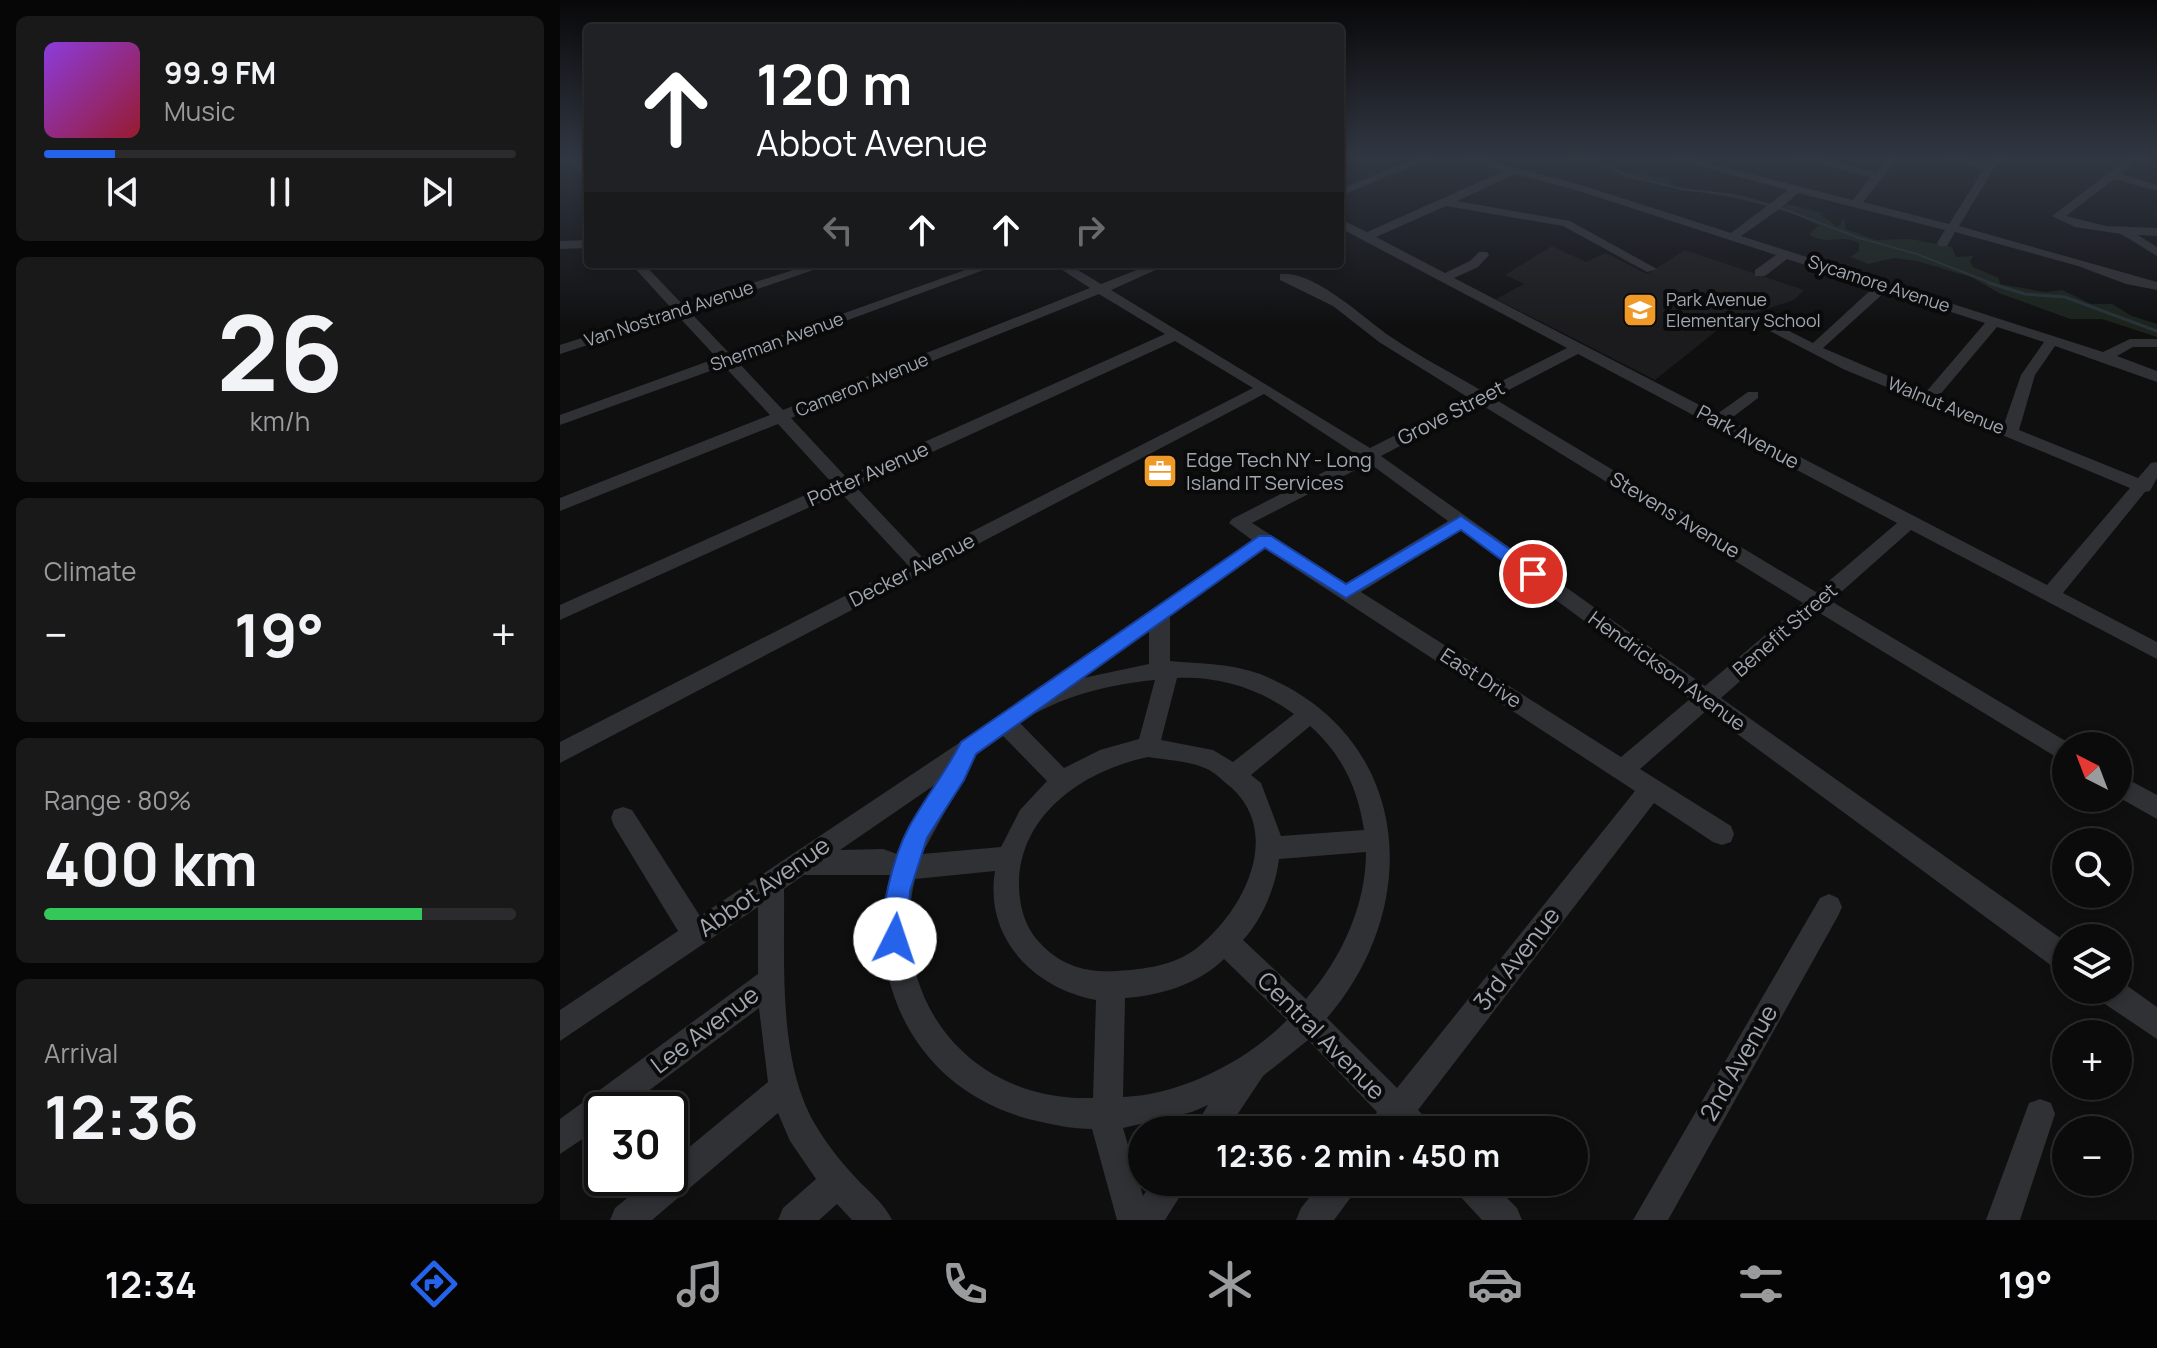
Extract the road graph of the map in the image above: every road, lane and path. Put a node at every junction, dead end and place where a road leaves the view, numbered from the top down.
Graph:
1 (1418, 214) edge
2 (1514, 214) edge
3 (1660, 214) edge
4 (1765, 214) edge
5 (1895, 214) edge
6 (1961, 214) edge
7 (2060, 214) edge
8 (1344, 225) edge
9 (1952, 228) junction
10 (2125, 232) junction
11 (2157, 232) edge
12 (1366, 237) junction
13 (1732, 237) junction
14 (1943, 243) dead end
15 (584, 244) edge
16 (560, 245) edge
17 (2157, 252) edge
18 (1785, 254) junction
19 (1483, 255) dead end
20 (641, 268) edge
21 (807, 268) edge
22 (983, 268) edge
23 (1066, 268) edge
24 (1153, 268) edge
25 (1651, 269) dead end
26 (1760, 273) dead end
27 (1285, 277) dead end
28 (1443, 278) junction
29 (1883, 286) junction
30 (2157, 286) edge
31 (1101, 289) junction
32 (680, 311) junction
33 (1752, 318) dead end
34 (1994, 321) junction
35 (1176, 335) junction
36 (2052, 340) junction
37 (2157, 343) edge
38 (1578, 348) junction
39 (1814, 349) junction
40 (560, 350) edge
41 (2104, 357) junction
42 (726, 360) junction
43 (2157, 377) edge
44 (1264, 388) junction
45 (1753, 395) dead end
46 (1481, 398) junction
47 (1928, 399) junction
48 (780, 417) junction
49 (560, 420) edge
50 (1717, 421) junction
51 (2010, 432) junction
52 (1369, 455) junction
53 (2157, 467) edge
54 (844, 485) junction
55 (2144, 487) junction
56 (560, 505) edge
57 (1461, 522) junction
58 (1909, 522) junction
59 (1238, 523) joint
60 (1265, 540) junction
61 (920, 566) junction
62 (1346, 592) junction
63 (2050, 595) junction
64 (1818, 602) junction
65 (560, 613) edge
66 (1160, 613) junction
67 (2157, 651) edge
68 (1164, 669) junction
69 (1706, 699) junction
70 (1034, 702) junction
71 (1311, 713) junction
72 (1004, 722) junction
73 (2052, 744) edge
74 (1148, 747) junction
75 (968, 748) junction
76 (560, 753) edge
77 (1624, 769) junction
78 (1236, 773) junction
79 (1062, 781) junction
80 (1651, 789) junction
81 (2132, 793) edge
82 (2157, 808) edge
83 (623, 818) dead end
84 (1722, 834) dead end
85 (1378, 840) junction
86 (1270, 848) junction
87 (1010, 858) junction
88 (799, 863) junction
89 (904, 868) junction
90 (771, 882) junction
91 (1829, 907) dead end
92 (696, 935) junction
93 (1225, 942) junction
94 (2052, 949) edge
95 (773, 980) junction
96 (1111, 987) junction
97 (2128, 1004) edge
98 (1308, 1020) junction
99 (2157, 1025) edge
100 (560, 1027) edge
101 (1253, 1066) junction
102 (786, 1087) junction
103 (2040, 1114) dead end
104 (1107, 1115) junction
105 (1219, 1116) edge
106 (1392, 1116) edge
107 (1405, 1116) edge
108 (560, 1138) edge
109 (836, 1183) junction
110 (1163, 1196) edge
111 (1332, 1196) edge
112 (1482, 1196) edge
113 (627, 1220) edge
114 (795, 1220) edge
115 (875, 1220) edge
116 (1134, 1220) edge
117 (1145, 1220) edge
118 (1313, 1220) edge
119 (1505, 1220) edge
120 (1650, 1220) edge
121 (2003, 1220) edge

1 - 12 street
2 - 25 street
3 - 13 street, Sycamore Avenue
4 - 13 street
5 - 9 street
6 - 9 street
7 - 10 street
8 - 12 street, Park Avenue
9 - 14 street
9 - 30 street
10 - 11 street
10 - 17 street
12 - 28 street, Park Avenue
13 - 18 street, Sycamore Avenue
15 - 16 street
18 - 26 street
18 - 29 street, Sycamore Avenue
19 - 28 street
20 - 32 street
21 - 32 street, Van Nostrand Avenue
22 - 42 street, Sherman Avenue
23 - 31 street, Hendrickson Avenue
24 - 31 street, Cameron Avenue
27 - 46 street, Stevens Avenue
28 - 38 street, Park Avenue
29 - 34 street, Sycamore Avenue
29 - 39 street
31 - 35 street, Hendrickson Avenue
31 - 48 street, Cameron Avenue
32 - 40 street, Van Nostrand Avenue
32 - 42 street
33 - 39 street, Walnut Avenue
34 - 36 street, Sycamore Avenue
34 - 47 street
35 - 44 street, Hendrickson Avenue
35 - 54 street, Potter Avenue
36 - 41 street, Sycamore Avenue
36 - 51 street
37 - 41 street
38 - 46 street, Grove Street
38 - 50 street, Park Avenue
39 - 47 street, Walnut Avenue
41 - 43 street, Sycamore Avenue
42 - 48 street
42 - 49 street, Sherman Avenue
44 - 52 street, Hendrickson Avenue
44 - 61 street, Decker Avenue
45 - 50 street
46 - 52 street, Grove Street
46 - 64 street, Stevens Avenue
47 - 51 street, Walnut Avenue
48 - 54 street
48 - 56 street, Cameron Avenue
50 - 58 street, Park Avenue
51 - 55 street, Walnut Avenue
52 - 57 street, Hendrickson Avenue
52 - 59 street, Grove Street
53 - 55 street
54 - 61 street
54 - 65 street, Potter Avenue
55 - 63 street
57 - 62 street
57 - 69 street, Hendrickson Avenue
58 - 63 street, Park Avenue
58 - 64 street, Benefit Street
59 - 60 street, East Drive
60 - 62 street, East Drive
60 - 66 street
61 - 76 street, Decker Avenue
62 - 77 street, East Drive
63 - 67 street, Park Avenue
64 - 69 street, Benefit Street
64 - 73 street, Stevens Avenue
66 - 68 street
66 - 70 street
68 - 70 street
68 - 71 street
68 - 74 street
69 - 77 street, Benefit Street
69 - 94 street, Hendrickson Avenue
70 - 72 street, Abbot Avenue
71 - 78 street
71 - 85 street
72 - 75 street, Abbot Avenue
72 - 79 street
74 - 78 street
74 - 79 street
75 - 88 street, Abbot Avenue
75 - 89 street
77 - 80 street, East Drive
78 - 86 street
79 - 87 street
80 - 84 street, East Drive
80 - 107 street, 3rd Avenue
81 - 82 street
83 - 92 street
85 - 86 street
85 - 98 street
86 - 93 street
87 - 89 street
87 - 96 street
88 - 89 street
88 - 90 street, Abbot Avenue
89 - 104 street
90 - 92 street, Abbot Avenue
90 - 95 street
91 - 120 street, 2nd Avenue
92 - 100 street, Abbot Avenue
93 - 96 street
93 - 98 street, Central Avenue
95 - 102 street
95 - 108 street, Lee Avenue
96 - 104 street
97 - 99 street
98 - 101 street
98 - 106 street, Central Avenue
101 - 104 street
101 - 105 street
102 - 109 street
102 - 113 street
103 - 121 street
104 - 116 street
109 - 114 street
109 - 115 street
110 - 117 street
111 - 118 street
112 - 119 street

